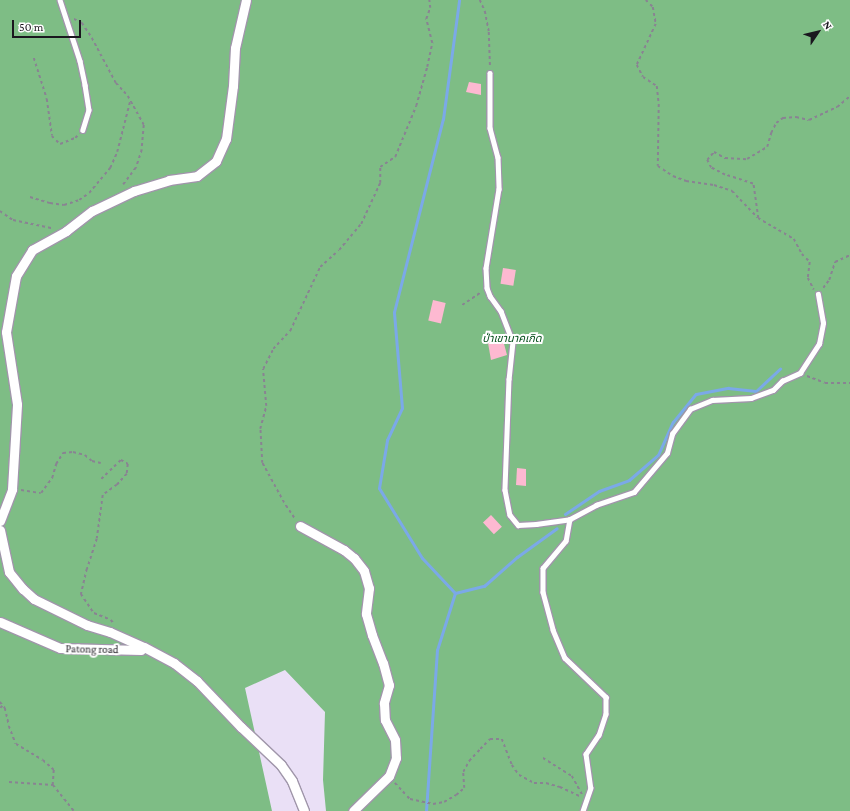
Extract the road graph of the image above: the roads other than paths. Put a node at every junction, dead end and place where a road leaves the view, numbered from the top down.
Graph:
1 (60, 0) edge
2 (246, 0) edge
3 (490, 73) road end
4 (83, 130) road end
5 (818, 294) road end
6 (570, 519) junction
7 (0, 521) edge
8 (300, 526) road end
9 (0, 530) edge
10 (0, 622) edge
11 (140, 650) dead end
12 (304, 811) edge
13 (353, 811) edge
14 (583, 811) edge

1 - 4 lane
2 - 7 street
3 - 6 lane
5 - 6 lane
6 - 14 lane
8 - 13 street
9 - 12 street
10 - 11 street, Patong road

